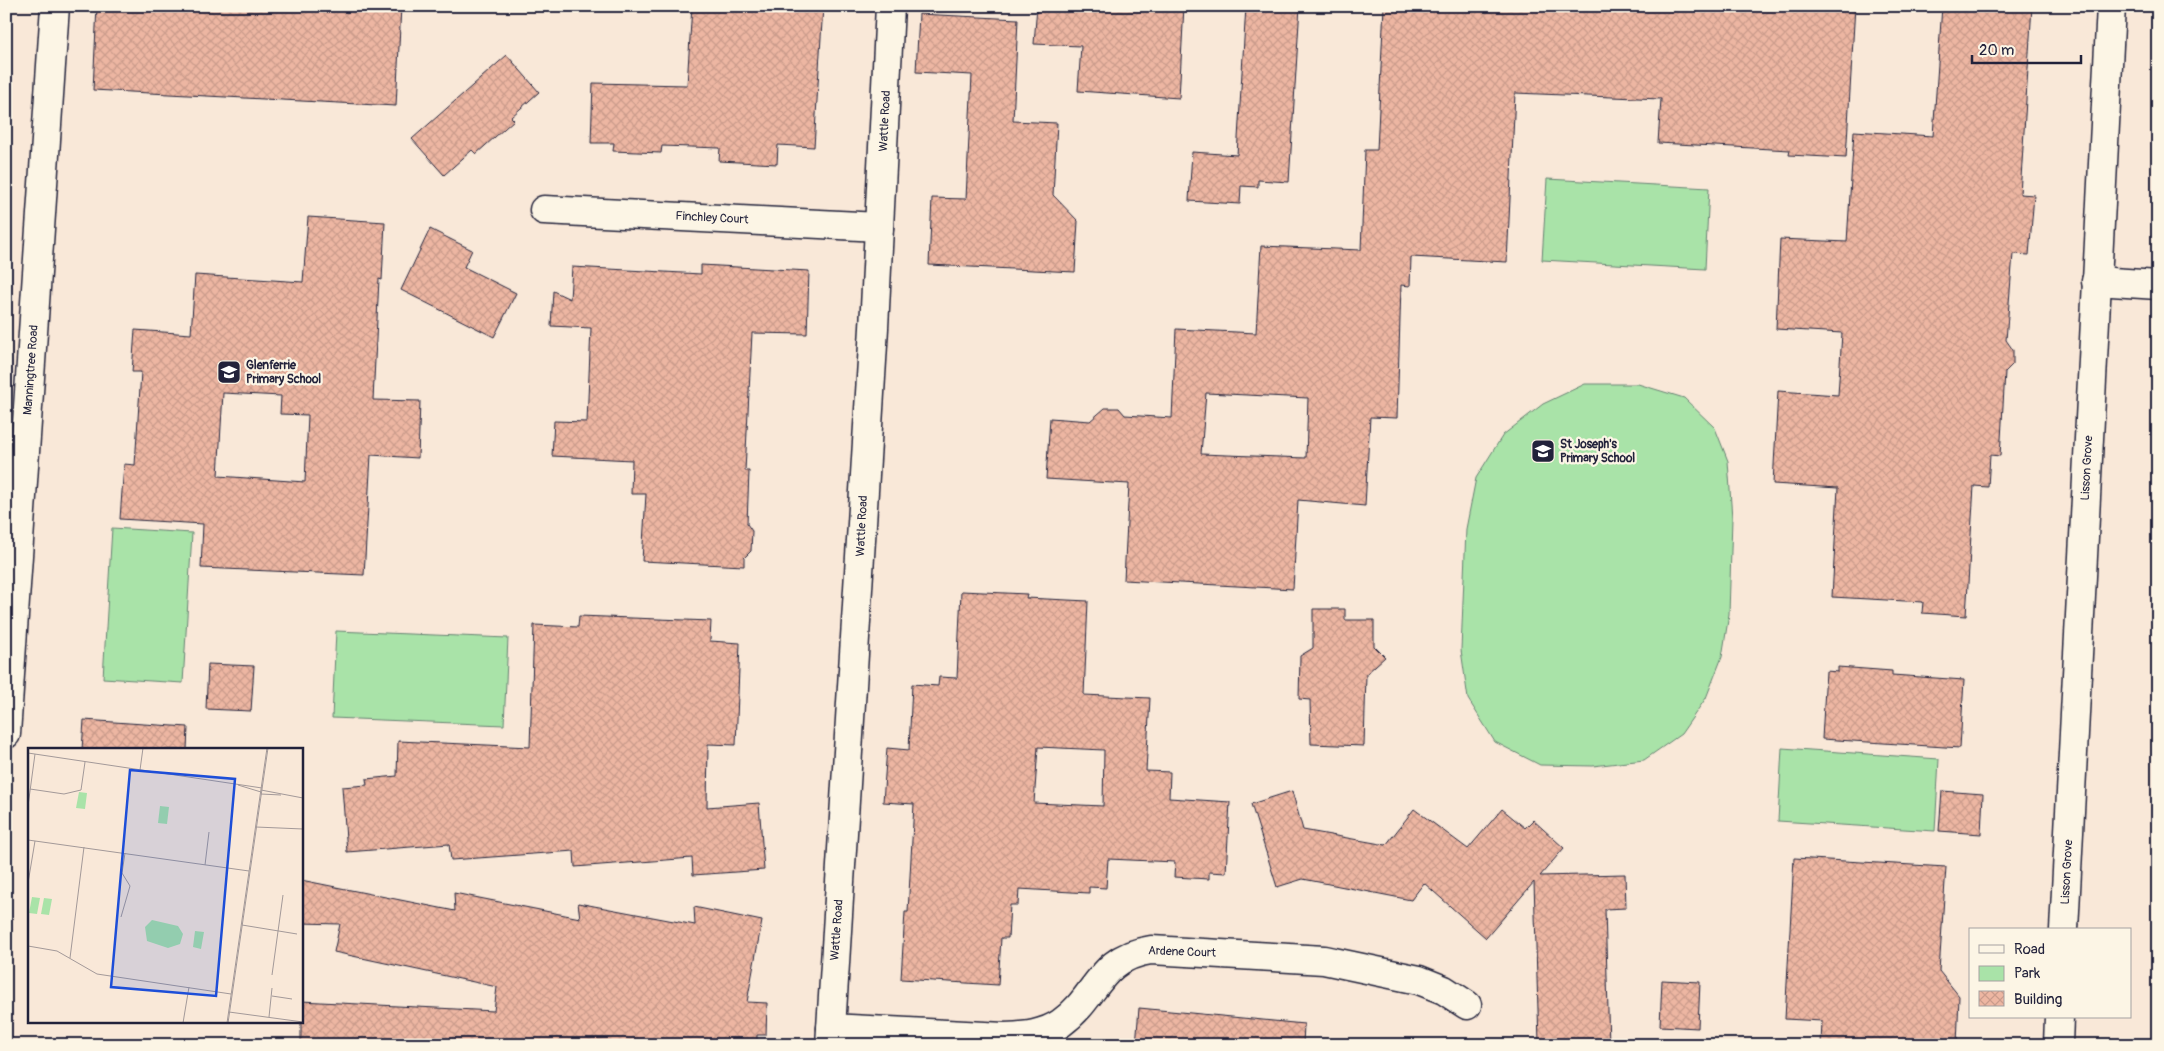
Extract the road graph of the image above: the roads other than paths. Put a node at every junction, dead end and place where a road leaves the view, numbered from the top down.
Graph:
1 (55, 6) edge
2 (890, 6) edge
3 (2111, 6) edge
4 (544, 210) dead end
5 (879, 227) junction
6 (2096, 280) junction
7 (2158, 285) edge
8 (6, 734) edge
9 (2064, 928) edge
10 (1467, 1005) dead end
11 (2059, 1018) edge
12 (830, 1036) edge
13 (2058, 1045) edge

1 - 8 street, Manningtree Road
2 - 5 street, Wattle Road
3 - 6 street, Lisson Grove
4 - 5 street, Finchley Court
5 - 12 street, Wattle Road
6 - 7 street
6 - 9 street, Lisson Grove
10 - 12 street, Ardene Court
11 - 13 street

